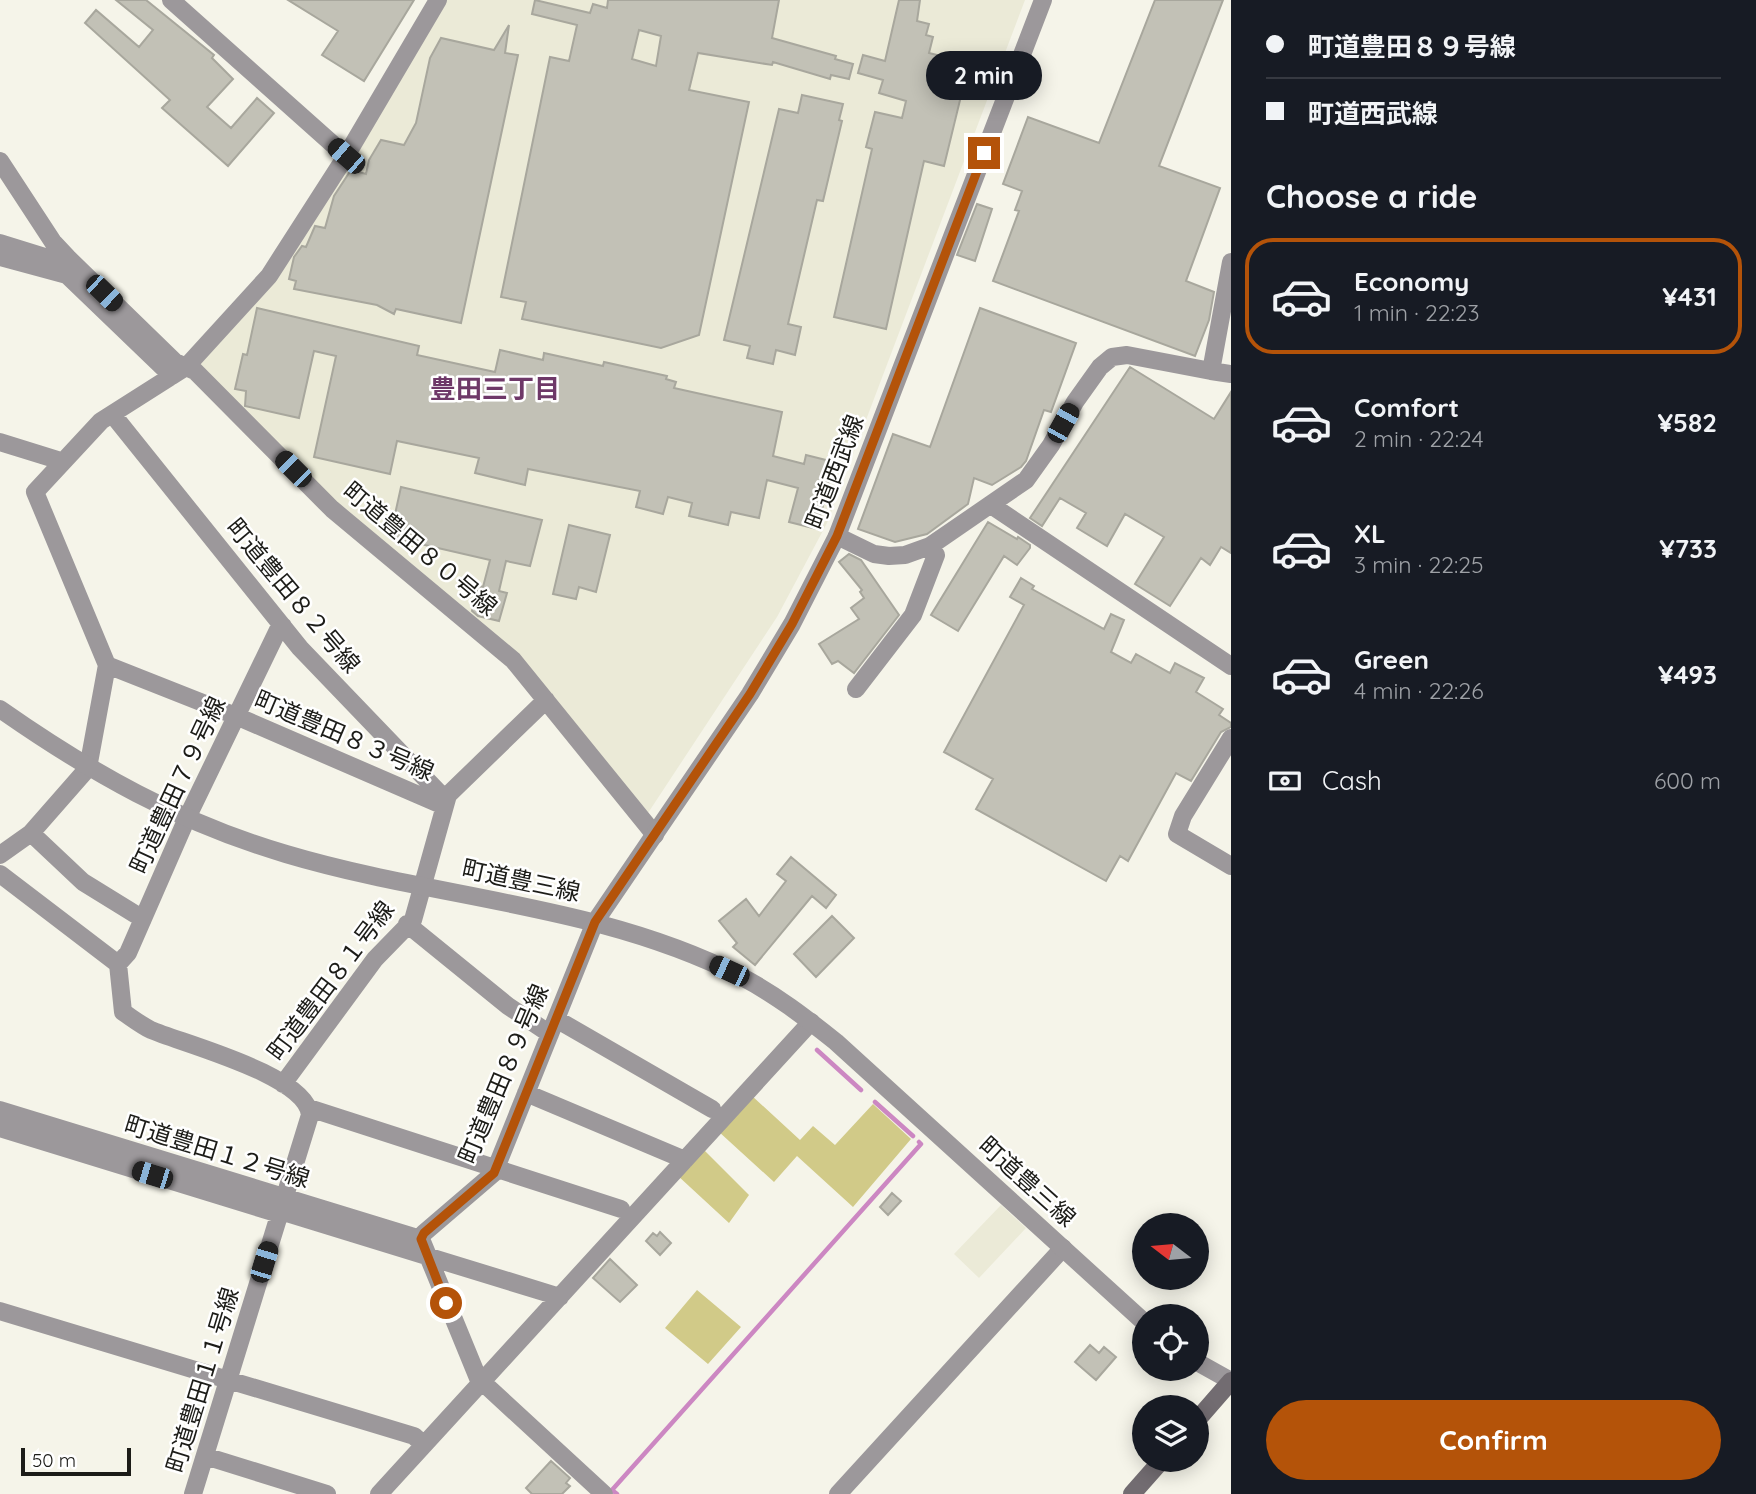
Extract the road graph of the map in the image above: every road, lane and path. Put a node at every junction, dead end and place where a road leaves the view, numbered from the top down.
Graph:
1 (171, 0) edge
2 (438, 0) edge
3 (1043, 0) edge
4 (346, 156) junction
5 (0, 161) edge
6 (0, 243) edge
7 (0, 257) edge
8 (68, 258) junction
9 (1231, 262) edge
10 (179, 371) junction
11 (1211, 371) junction
12 (1231, 374) edge
13 (113, 415) junction
14 (0, 442) edge
15 (61, 461) junction
16 (991, 505) junction
17 (837, 536) junction
18 (930, 546) junction
19 (283, 626) junction
20 (107, 665) junction
21 (1231, 666) edge
22 (856, 689) dead end
23 (546, 700) junction
24 (0, 709) edge
25 (236, 716) junction
26 (1231, 738) edge
27 (88, 768) junction
28 (445, 803) junction
29 (187, 818) junction
30 (31, 833) junction
31 (655, 835) junction
32 (0, 855) edge
33 (1231, 866) edge
34 (0, 874) edge
35 (425, 885) junction
36 (143, 919) junction
37 (595, 922) junction
38 (407, 924) junction
39 (118, 964) junction
40 (811, 1022) junction
41 (553, 1026) junction
42 (283, 1084) junction
43 (526, 1093) junction
44 (309, 1108) junction
45 (712, 1109) dead end
46 (0, 1110) edge
47 (0, 1128) edge
48 (683, 1159) junction
49 (497, 1167) junction
50 (281, 1208) junction
51 (621, 1209) dead end
52 (424, 1247) junction
53 (1063, 1248) junction
54 (560, 1293) junction
55 (0, 1311) edge
56 (1132, 1311) edge
57 (1209, 1369) edge
58 (228, 1381) junction
59 (480, 1381) junction
60 (1231, 1381) edge
61 (1209, 1406) edge
62 (422, 1443) junction
63 (205, 1456) junction
64 (1151, 1472) edge
65 (193, 1494) edge
66 (327, 1494) edge
67 (379, 1494) edge
68 (604, 1494) edge
69 (838, 1494) edge
70 (1132, 1494) edge

1 - 4 street
2 - 4 street
3 - 17 street, 町道西武線
4 - 10 street
5 - 8 street, 町道豊田８０号線
6 - 8 street
7 - 10 street
8 - 10 street, 町道豊田８０号線
9 - 11 street
10 - 13 street
10 - 23 street, 町道豊田８０号線
11 - 12 street
11 - 16 street
13 - 15 street
13 - 19 street, 町道豊田８２号線
14 - 15 street
15 - 20 street
16 - 18 street
16 - 21 street
17 - 18 street
17 - 31 street, 町道西武線
18 - 22 street
19 - 25 street, 町道豊田７９号線
19 - 28 street, 町道豊田８２号線
20 - 25 street, 町道豊田８３号線
20 - 27 street
23 - 28 street
23 - 31 street, 町道豊田８０号線
24 - 27 street, 町道豊三線
25 - 28 street, 町道豊田８３号線
25 - 29 street, 町道豊田７９号線
26 - 33 street
27 - 29 street, 町道豊三線
27 - 30 street
28 - 35 street, 町道豊田８１号線
29 - 35 street, 町道豊三線
29 - 36 street, 町道豊田７９号線
30 - 32 street
30 - 36 street
31 - 37 street, 町道西武線
34 - 39 street
35 - 37 street, 町道豊三線
35 - 38 street, 町道豊田８１号線
36 - 39 street, 町道豊田７９号線
37 - 40 street, 町道豊三線
37 - 41 street, 町道豊田８９号線
38 - 41 street
38 - 42 street, 町道豊田８１号線
39 - 42 street
40 - 48 street
40 - 53 street, 町道豊三線
41 - 43 street, 町道豊田８９号線
41 - 45 street
42 - 44 street
43 - 48 street
43 - 49 street, 町道豊田８９号線
44 - 49 street
44 - 50 street, 町道豊田１１号線
46 - 50 street, 町道豊田１２号線
47 - 50 street
48 - 54 street
49 - 51 street
49 - 52 street, 町道豊田８９号線
50 - 52 street, 町道豊田１２号線
50 - 58 street, 町道豊田１１号線
52 - 54 street, 町道豊田１２号線
52 - 59 street
53 - 56 street, 町道豊三線
53 - 69 street
54 - 59 street
55 - 58 street
57 - 60 street
58 - 62 street
58 - 63 street, 町道豊田１１号線
59 - 62 street
59 - 68 street
60 - 61 main road
62 - 67 street
63 - 65 street, 町道豊田１１号線
63 - 66 street
64 - 70 main road

